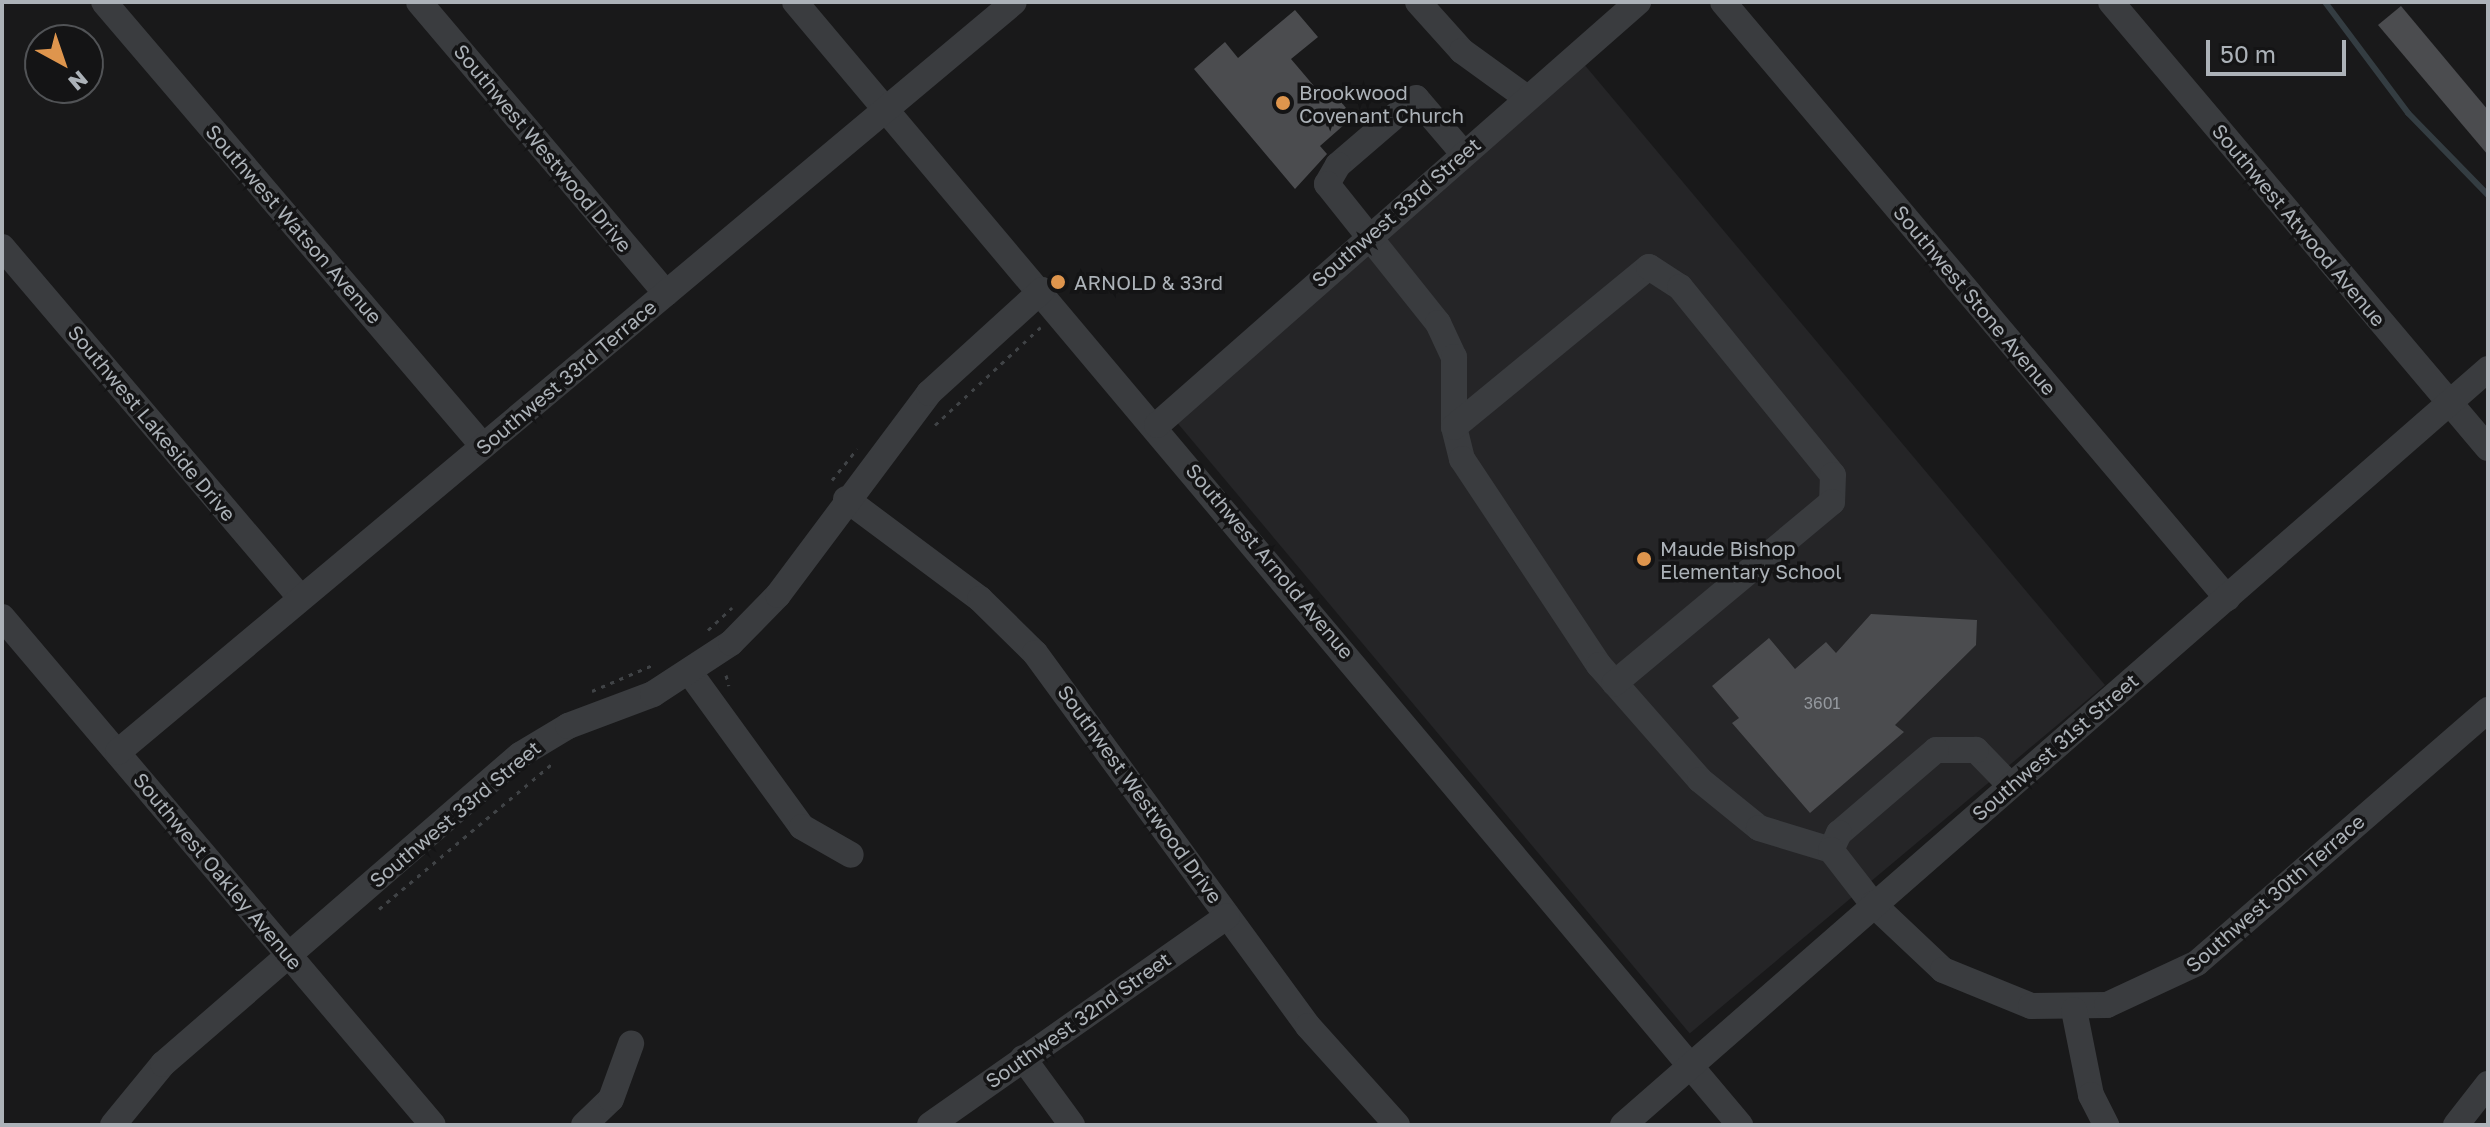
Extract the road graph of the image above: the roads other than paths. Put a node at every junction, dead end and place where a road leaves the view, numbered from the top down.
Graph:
1 (104, 2) edge
2 (419, 2) edge
3 (795, 2) edge
4 (1014, 2) edge
5 (1418, 2) edge
6 (1638, 2) edge
7 (1723, 2) edge
8 (2111, 2) edge
9 (1527, 98) junction
10 (887, 111) junction
11 (1463, 153) junction
12 (1367, 237) junction
13 (2, 247) edge
14 (1042, 290) junction
15 (666, 293) junction
16 (2488, 369) edge
17 (2450, 403) junction
18 (1157, 425) junction
19 (1454, 427) junction
20 (483, 446) junction
21 (2488, 448) edge
22 (846, 499) junction
23 (301, 598) junction
24 (2227, 598) junction
25 (2, 617) edge
26 (698, 683) junction
27 (1615, 683) junction
28 (2488, 710) edge
29 (118, 752) junction
30 (2010, 785) junction
31 (1831, 850) junction
32 (851, 855) dead end
33 (1873, 904) junction
34 (1227, 916) junction
35 (289, 956) junction
36 (2074, 1010) junction
37 (631, 1044) dead end
38 (1023, 1058) junction
39 (1687, 1063) junction
40 (2488, 1084) edge
41 (113, 1125) edge
42 (433, 1125) edge
43 (584, 1125) edge
44 (930, 1125) edge
45 (1072, 1125) edge
46 (1397, 1125) edge
47 (1623, 1125) edge
48 (1740, 1125) edge
49 (2106, 1125) edge
50 (2456, 1125) edge

1 - 20 street, Southwest Watson Avenue
2 - 15 street, Southwest Westwood Drive
3 - 10 street, Southwest Arnold Avenue
4 - 10 street, Southwest 33rd Terrace
5 - 9 street
6 - 9 street, Southwest 33rd Street
7 - 24 street, Southwest Stone Avenue
8 - 17 street, Southwest Atwood Avenue
9 - 11 street, Southwest 33rd Street
10 - 14 street, Southwest Arnold Avenue
10 - 15 street, Southwest 33rd Terrace
11 - 12 street, Southwest 33rd Street
11 - 12 street
12 - 18 street, Southwest 33rd Street
12 - 19 street
13 - 23 street, Southwest Lakeside Drive
14 - 18 street, Southwest Arnold Avenue
14 - 22 street, Southwest 33rd Street
15 - 20 street, Southwest 33rd Terrace
16 - 17 street, Southwest 31st Street
17 - 21 street, Southwest Atwood Avenue
17 - 24 street, Southwest 31st Street
18 - 39 street, Southwest Arnold Avenue
19 - 27 street
19 - 27 street
20 - 23 street, Southwest 33rd Terrace
22 - 26 street, Southwest 33rd Street
22 - 34 street, Southwest Westwood Drive
23 - 29 street, Southwest 33rd Terrace
24 - 30 street, Southwest 31st Street
25 - 29 street, Southwest Oakley Avenue
26 - 32 street
26 - 35 street, Southwest 33rd Street
27 - 31 street
28 - 36 street, Southwest 30th Terrace
29 - 35 street, Southwest Oakley Avenue
30 - 31 street
30 - 33 street, Southwest 31st Street
31 - 33 street, Southwest 30th Terrace
33 - 36 street, Southwest 30th Terrace
33 - 39 street, Southwest 31st Street
34 - 38 street, Southwest 32nd Street
34 - 46 street, Southwest Westwood Drive
35 - 41 street, Southwest 33rd Street
35 - 42 street, Southwest Oakley Avenue
36 - 49 street
37 - 43 street
38 - 44 street, Southwest 32nd Street
38 - 45 street
39 - 47 street, Southwest 31st Street
39 - 48 street, Southwest Arnold Avenue
40 - 50 street

